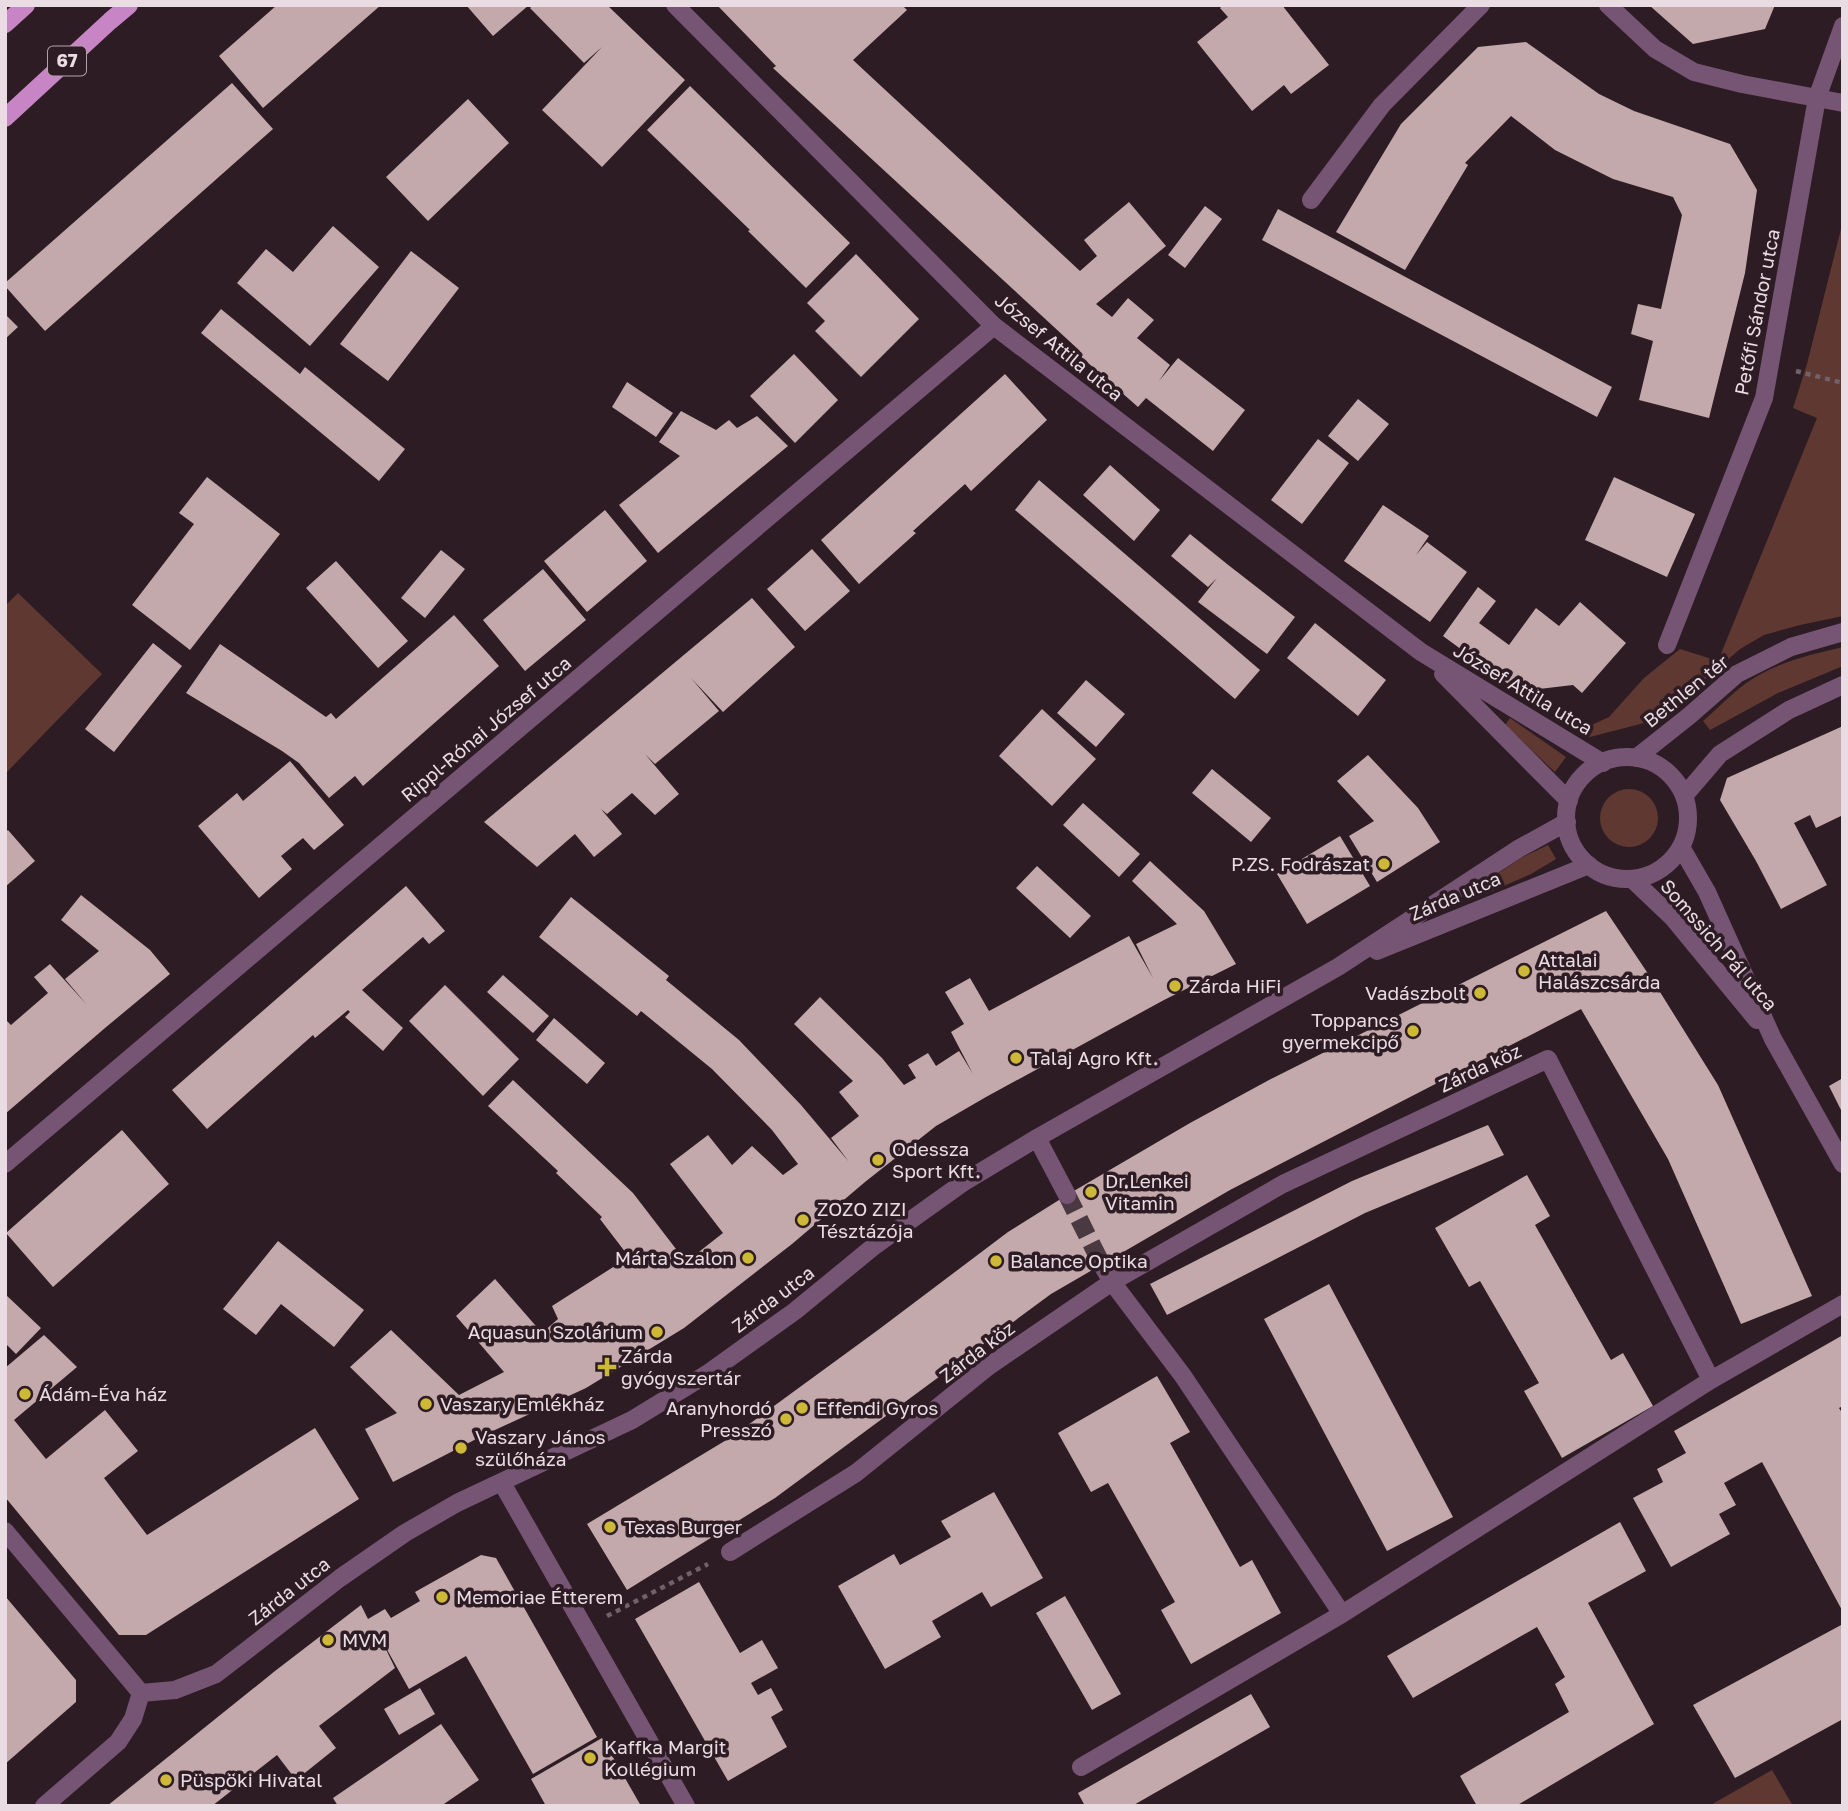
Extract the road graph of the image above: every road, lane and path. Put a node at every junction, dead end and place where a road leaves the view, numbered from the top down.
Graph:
1 (26, 5) edge
2 (129, 5) edge
3 (675, 5) edge
4 (1482, 5) edge
5 (1608, 5) edge
6 (5, 24) edge
7 (1843, 26) edge
8 (1817, 98) junction
9 (1843, 103) edge
10 (5, 118) edge
11 (1311, 200) dead end
12 (995, 326) junction
13 (1771, 365) junction
14 (1843, 383) edge
15 (1843, 632) edge
16 (1667, 645) dead end
17 (1421, 652) junction
18 (1843, 685) edge
19 (1636, 758) junction
20 (1603, 762) junction
21 (1684, 796) junction
22 (1569, 801) junction
23 (1567, 822) junction
24 (1681, 846) junction
25 (1589, 865) junction
26 (1632, 879) junction
27 (1338, 967) junction
28 (1773, 1040) junction
29 (1037, 1138) junction
30 (5, 1164) edge
31 (1843, 1164) edge
32 (1067, 1195) tunnel mouth
33 (1102, 1265) tunnel mouth
34 (1112, 1282) junction
35 (1843, 1304) edge
36 (1711, 1380) junction
37 (502, 1483) junction
38 (5, 1531) edge
39 (730, 1552) joint
40 (1342, 1614) junction
41 (584, 1628) junction
42 (141, 1693) junction
43 (1081, 1767) dead end
44 (44, 1806) edge
45 (686, 1806) edge

1 - 6 main road
2 - 10 main road, 67
3 - 12 street, József Attila utca
4 - 11 street
5 - 8 street
7 - 8 street, Petőfi Sándor utca
8 - 9 street
8 - 13 street, Petőfi Sándor utca
12 - 17 street, József Attila utca
12 - 30 street, Rippl-Rónai József utca
13 - 14 path
13 - 16 street, Petőfi Sándor utca
15 - 19 street, Bethlen tér
17 - 20 street, József Attila utca
17 - 22 street, József Attila utca
18 - 21 street
19 - 20 street
19 - 21 street
20 - 22 street
21 - 24 street
22 - 23 street
23 - 25 street
23 - 27 street, Zárda utca
24 - 26 street
24 - 28 street, Somssich Pál utca
25 - 26 street
25 - 27 street, Zárda utca
26 - 28 street, Somssich Pál utca
27 - 29 street, Zárda utca
28 - 31 street, Somssich Pál utca
29 - 32 street
29 - 37 street, Zárda utca
33 - 34 street
34 - 36 street, Zárda köz
34 - 39 street, Zárda köz
34 - 40 street
35 - 36 street
36 - 40 street
37 - 41 street
37 - 42 street, Zárda utca
38 - 42 street
39 - 41 path
40 - 43 street
41 - 45 street
42 - 44 street

